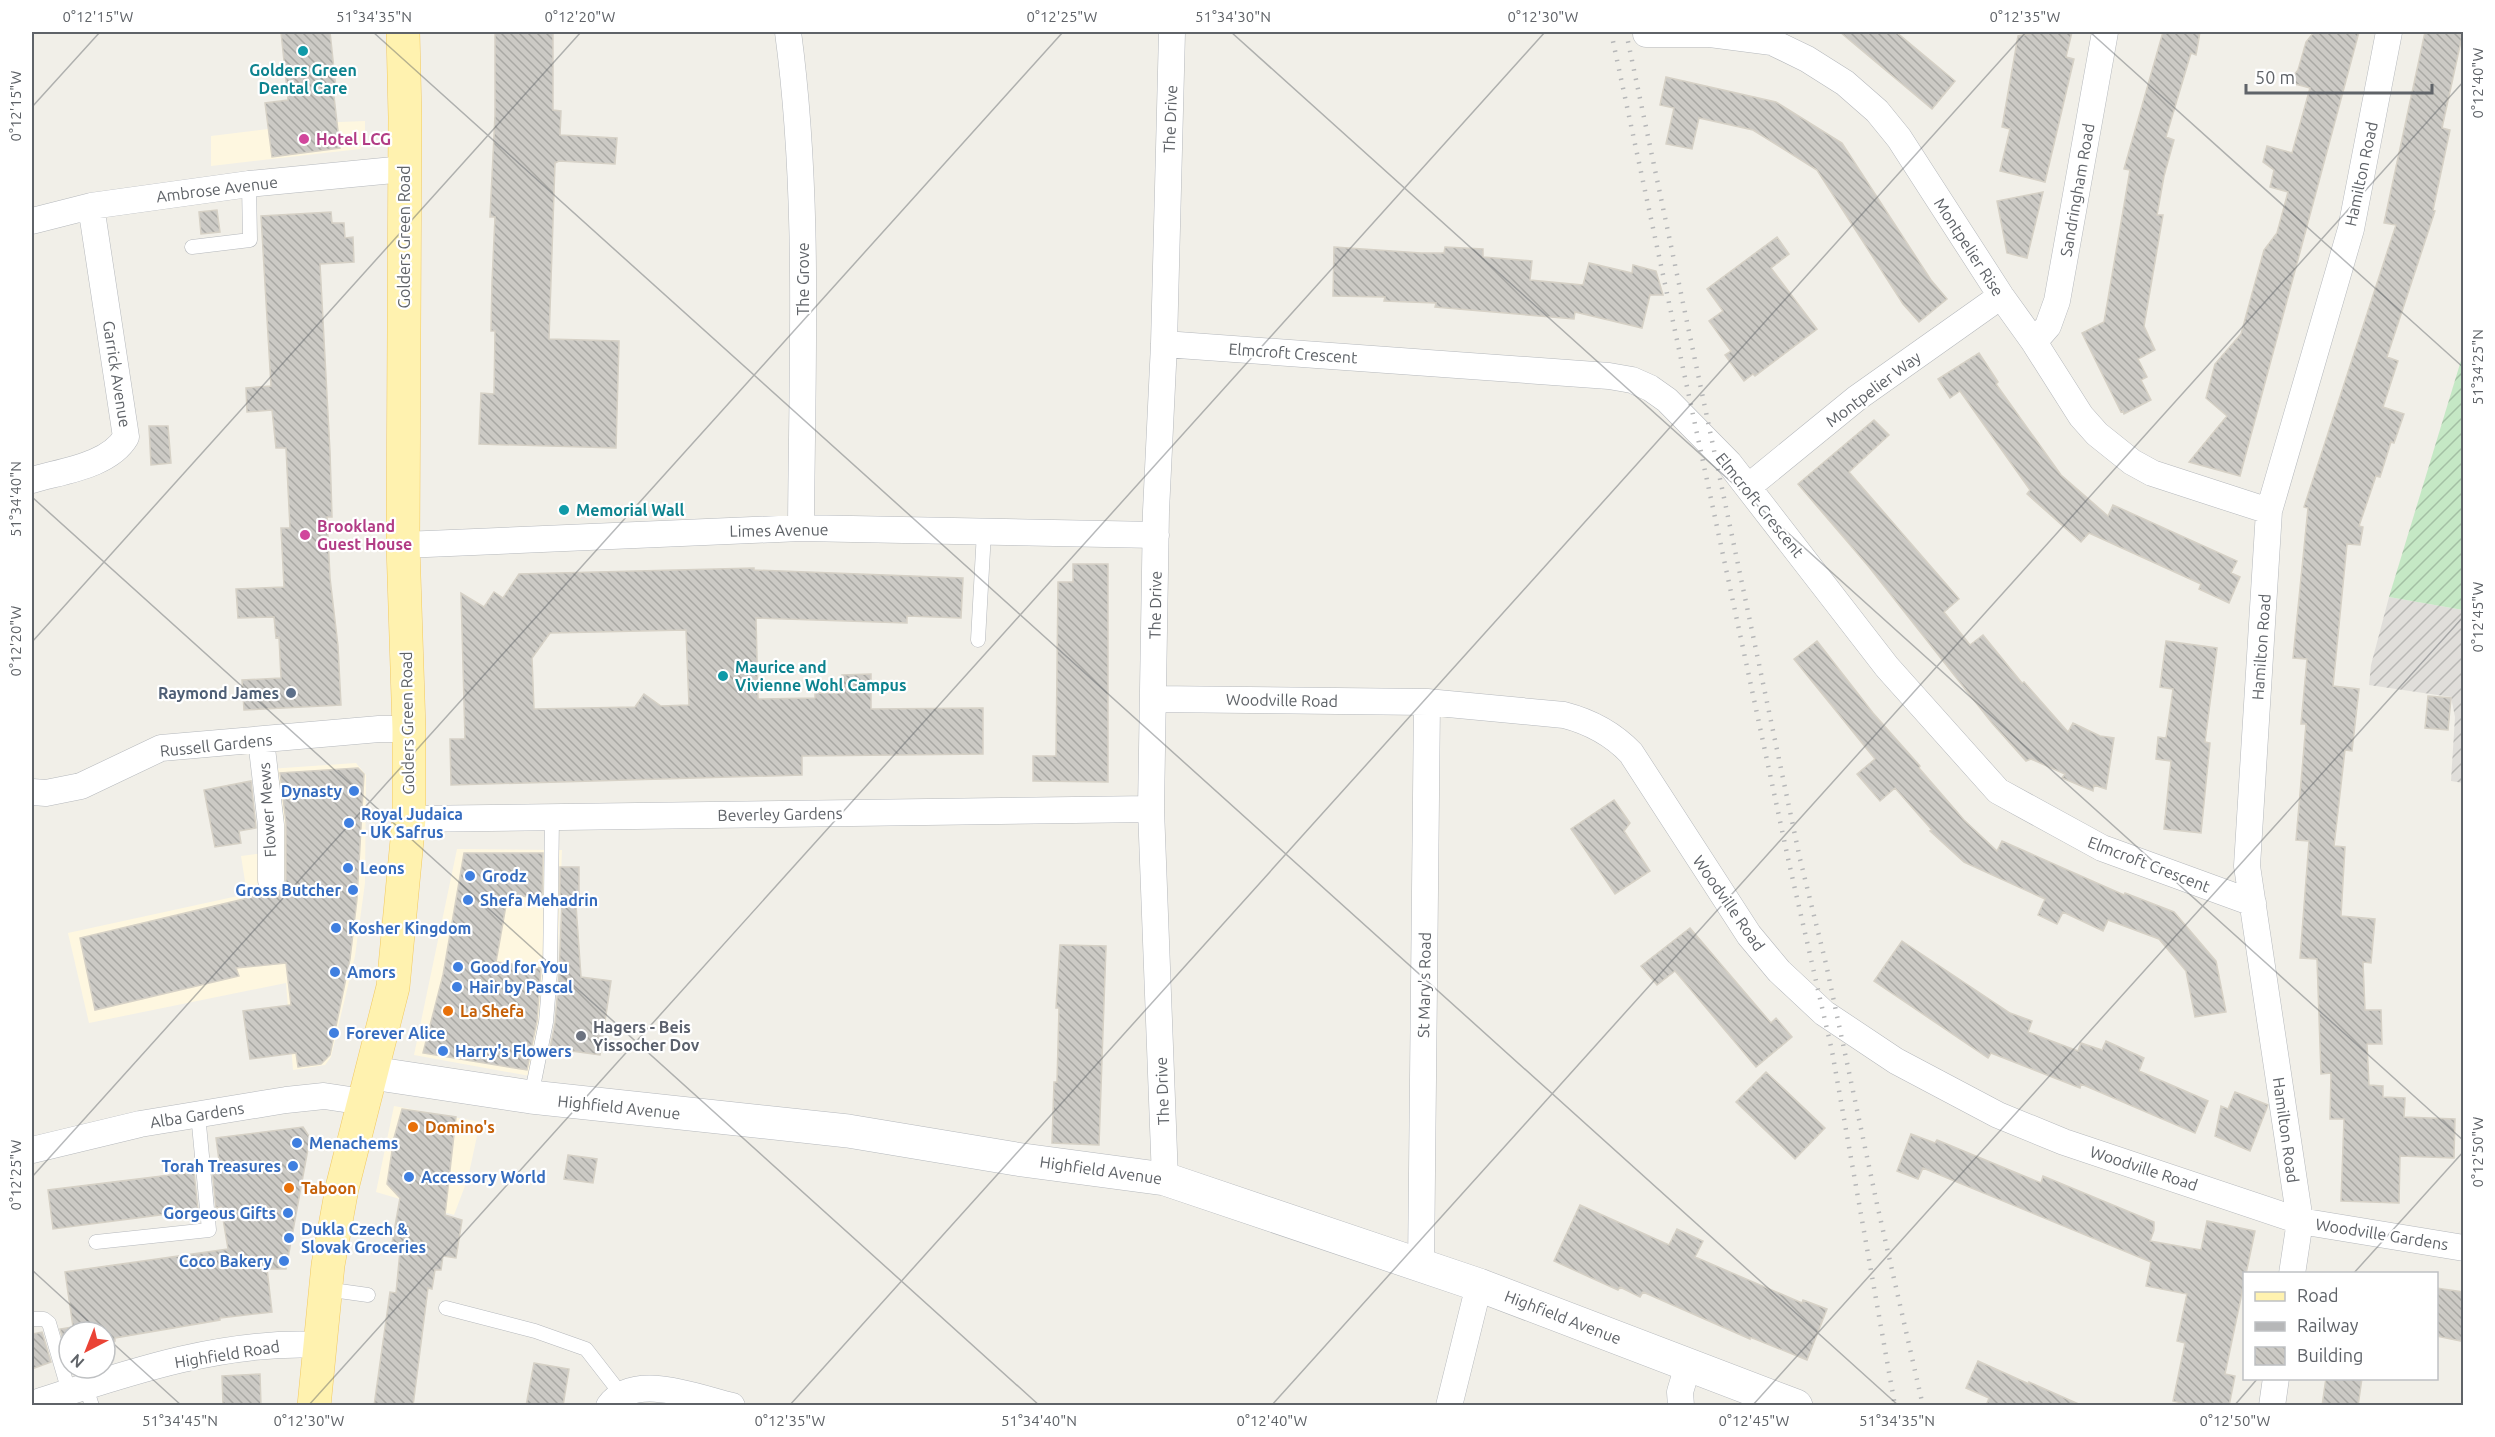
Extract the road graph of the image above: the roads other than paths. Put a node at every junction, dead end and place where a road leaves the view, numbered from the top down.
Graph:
1 (403, 32) edge
2 (788, 32) edge
3 (1172, 32) edge
4 (2105, 32) edge
5 (2389, 32) edge
6 (1646, 34) dead end
7 (404, 169) junction
8 (249, 184) junction
9 (91, 206) junction
10 (32, 222) edge
11 (192, 247) dead end
12 (2001, 296) junction
13 (2034, 342) junction
14 (1164, 344) junction
15 (32, 480) edge
16 (1748, 487) junction
17 (2270, 511) junction
18 (801, 528) junction
19 (984, 532) junction
20 (1156, 535) junction
21 (403, 545) junction
22 (978, 640) dead end
23 (1154, 699) junction
24 (1427, 702) junction
25 (410, 729) junction
26 (261, 740) junction
27 (32, 792) edge
28 (1151, 809) junction
29 (552, 817) junction
30 (409, 819) junction
31 (271, 880) dead end
32 (2253, 903) junction
33 (368, 1087) junction
34 (531, 1097) junction
35 (198, 1114) junction
36 (32, 1150) edge
37 (1165, 1179) junction
38 (2300, 1221) junction
39 (96, 1242) dead end
40 (2463, 1248) edge
41 (1421, 1267) junction
42 (2292, 1272) edge
43 (1479, 1286) junction
44 (326, 1289) junction
45 (368, 1295) dead end
46 (446, 1308) dead end
47 (32, 1319) edge
48 (319, 1345) junction
49 (1688, 1365) junction
50 (2276, 1380) edge
51 (82, 1395) edge
52 (615, 1400) edge
53 (32, 1404) edge
54 (314, 1406) edge
55 (732, 1406) edge
56 (1449, 1406) edge
57 (1682, 1406) edge
58 (1796, 1406) edge
59 (2272, 1406) edge

1 - 7 main road, Golders Green Road
2 - 18 street, The Grove
3 - 14 street, The Drive
4 - 13 street, Sandringham Road
5 - 17 street, Hamilton Road
6 - 12 street, Montpelier Rise
7 - 8 street, Ambrose Avenue
7 - 21 main road, Golders Green Road
8 - 9 street, Ambrose Avenue
8 - 11 lane
9 - 10 street, Ambrose Avenue
9 - 15 street, Garrick Avenue
12 - 13 street, Montpelier Rise
12 - 16 street, Montpelier Way
13 - 17 street, Montpelier Rise
14 - 16 street, Elmcroft Crescent
14 - 20 street, The Drive
16 - 32 street, Elmcroft Crescent
17 - 32 street, Hamilton Road
18 - 19 street, Limes Avenue
18 - 21 street, Limes Avenue
19 - 20 street, Limes Avenue
19 - 22 lane
20 - 23 street, The Drive
21 - 25 main road, Golders Green Road
23 - 24 street, Woodville Road
23 - 28 street, The Drive
24 - 38 street, Woodville Road
24 - 41 street, St Mary's Road
25 - 26 street, Russell Gardens
25 - 30 main road, Golders Green Road
26 - 27 street, Russell Gardens
26 - 31 street, Flower Mews
28 - 29 street, Beverley Gardens
28 - 37 street, The Drive
29 - 30 street, Beverley Gardens
29 - 34 lane
30 - 33 main road, Golders Green Road
32 - 38 street, Hamilton Road
33 - 34 street, Highfield Avenue
33 - 35 street, Alba Gardens
33 - 44 main road, Golders Green Road
34 - 37 street, Highfield Avenue
35 - 36 street, Alba Gardens
35 - 39 lane
37 - 41 street, Highfield Avenue
38 - 40 street, Woodville Gardens
38 - 42 street, Hamilton Road
41 - 43 street, Highfield Avenue
43 - 49 street, Highfield Avenue
43 - 56 street
44 - 45 lane
44 - 48 main road, Golders Green Road
46 - 52 lane
47 - 51 lane
48 - 51 street, Highfield Road
48 - 54 main road, Golders Green Road
49 - 57 street
49 - 58 street, Highfield Avenue
50 - 59 street
51 - 53 street, Highfield Road
52 - 55 street

